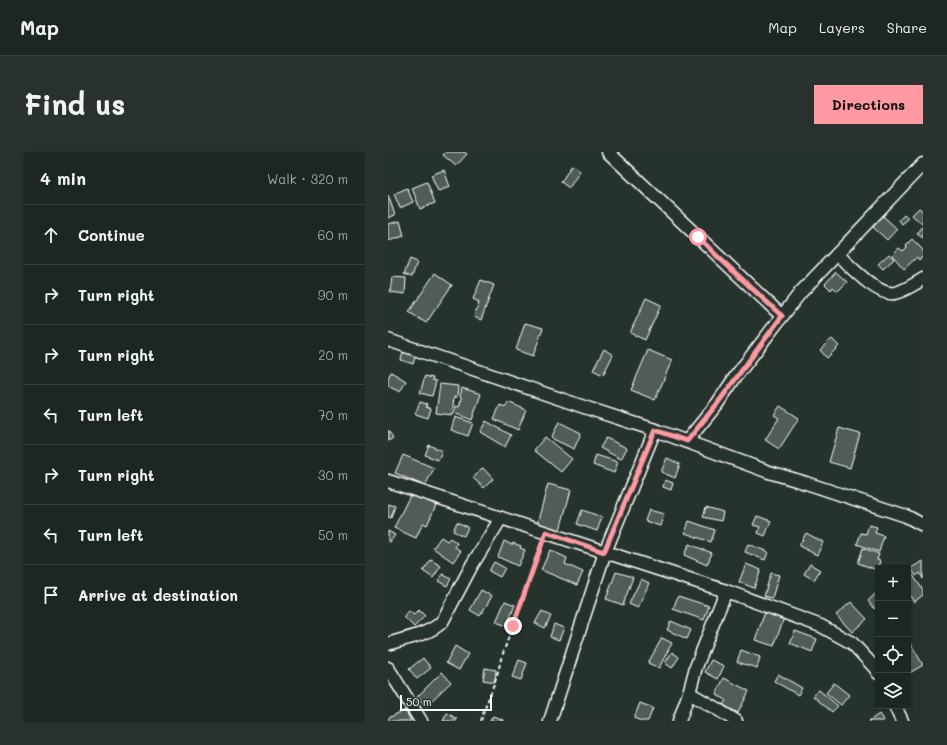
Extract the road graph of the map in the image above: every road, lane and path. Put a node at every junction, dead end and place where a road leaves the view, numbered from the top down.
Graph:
1 (608, 152) edge
2 (923, 164) edge
3 (837, 254) junction
4 (923, 279) edge
5 (782, 316) junction
6 (388, 340) edge
7 (655, 430) junction
8 (687, 441) junction
9 (388, 481) edge
10 (501, 518) junction
11 (923, 525) edge
12 (546, 532) junction
13 (604, 552) junction
14 (726, 591) junction
15 (388, 644) edge
16 (388, 668) edge
17 (875, 668) edge
18 (690, 693) junction
19 (896, 709) edge
20 (421, 721) edge
21 (480, 721) edge
22 (550, 721) edge
23 (679, 721) edge
24 (736, 721) edge
25 (902, 721) edge

1 - 5 street
2 - 3 street
3 - 4 street
3 - 5 street
5 - 8 street
6 - 7 street
7 - 8 street
7 - 13 street
8 - 11 street
9 - 10 street
10 - 12 street
10 - 15 street
12 - 13 street
12 - 21 path
13 - 14 street
13 - 22 street
14 - 17 street
14 - 18 street
16 - 20 street
18 - 23 street
18 - 24 street
19 - 25 street

